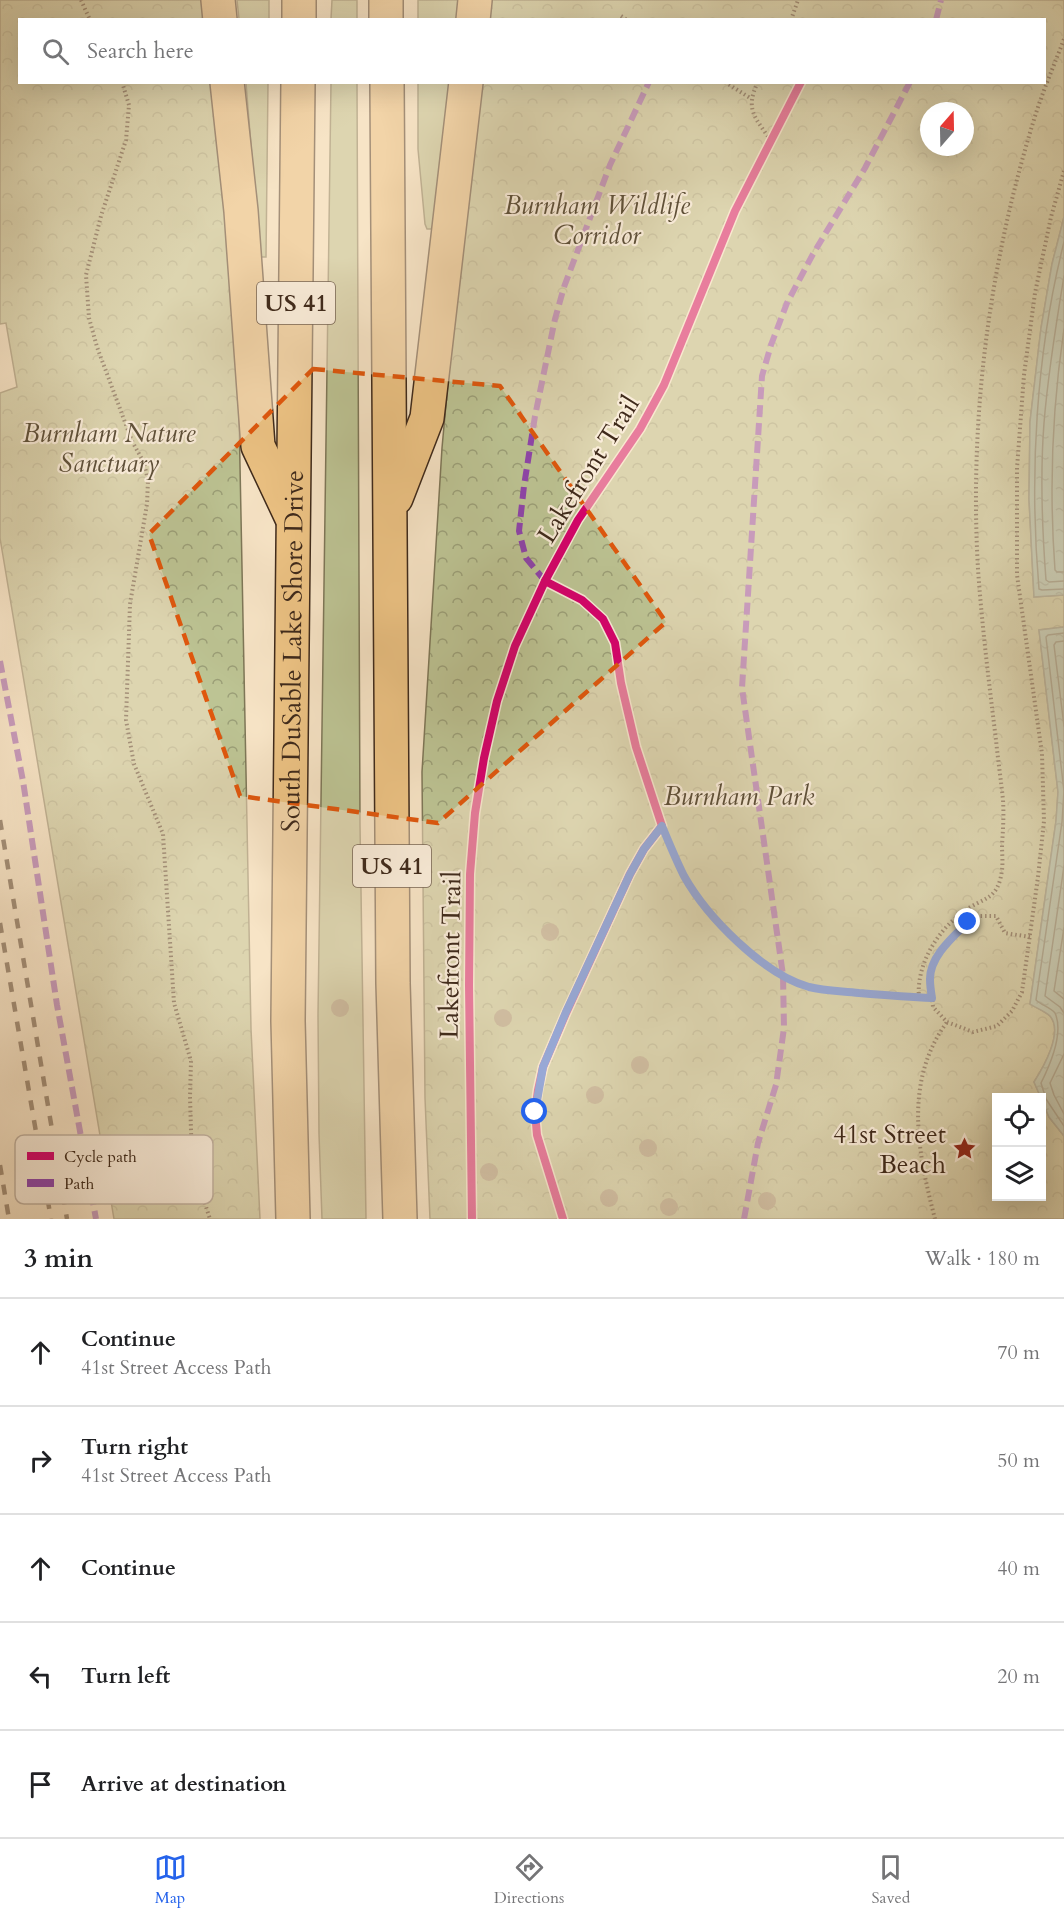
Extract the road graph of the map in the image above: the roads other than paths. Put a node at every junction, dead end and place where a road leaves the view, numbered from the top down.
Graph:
1 (218, 0) edge
2 (299, 0) edge
3 (386, 0) edge
4 (475, 0) edge
5 (220, 18) edge
6 (299, 18) edge
7 (386, 18) edge
8 (473, 18) edge
9 (227, 84) edge
10 (298, 84) edge
11 (387, 84) edge
12 (466, 84) edge
13 (390, 514) junction
14 (294, 523) junction
15 (293, 1219) edge
16 (400, 1219) edge

1 - 5 highway
2 - 6 highway
3 - 7 highway
4 - 8 highway
9 - 14 highway
10 - 14 highway, South DuSable Lake Shore Drive / US 41
11 - 13 highway, US 41
12 - 13 highway
13 - 16 highway, US 41
14 - 15 highway, South DuSable Lake Shore Drive / US 41

